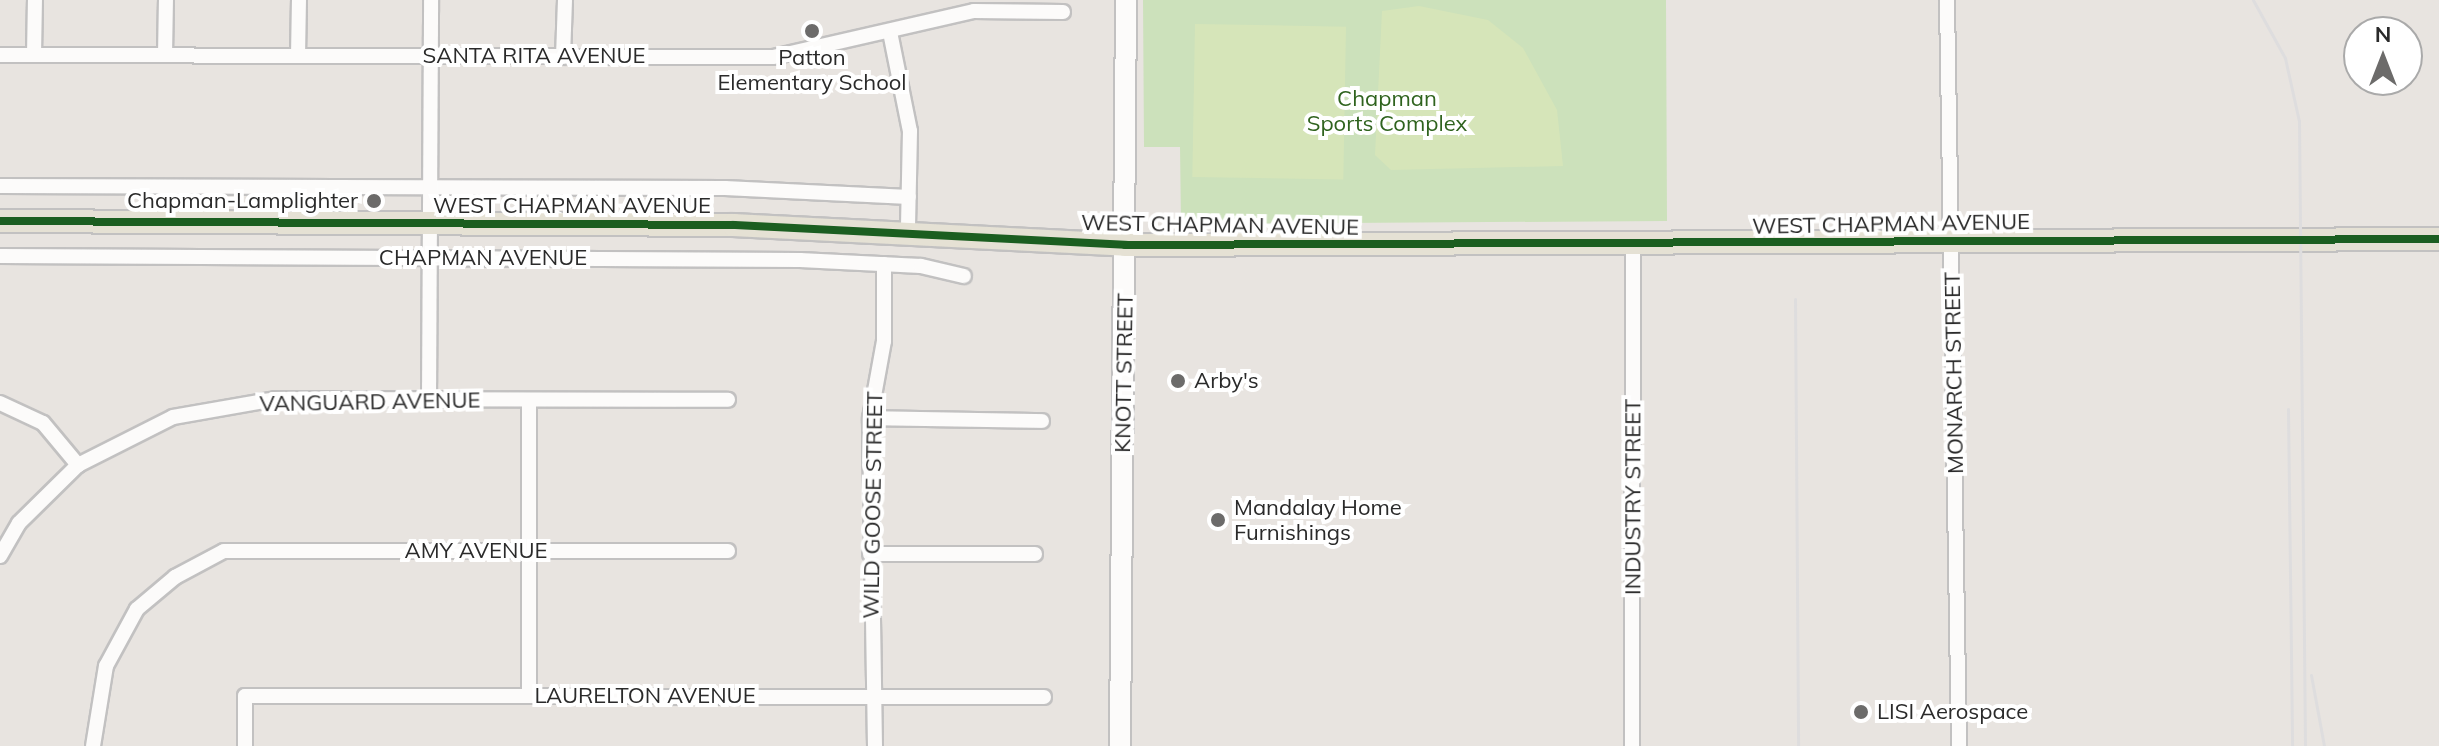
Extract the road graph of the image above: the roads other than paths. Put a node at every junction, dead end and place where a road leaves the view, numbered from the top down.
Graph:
1 (35, 0) edge
2 (166, 0) edge
3 (299, 0) edge
4 (431, 0) edge
5 (565, 0) edge
6 (1126, 0) edge
7 (1947, 0) edge
8 (1063, 12) dead end
9 (890, 32) junction
10 (0, 55) edge
11 (34, 55) junction
12 (165, 55) junction
13 (298, 56) junction
14 (431, 56) junction
15 (563, 57) junction
16 (0, 186) edge
17 (431, 187) junction
18 (909, 197) junction
19 (0, 221) edge
20 (430, 223) junction
21 (908, 229) junction
22 (1953, 239) junction
23 (2439, 239) edge
24 (1125, 245) junction
25 (1633, 247) junction
26 (0, 256) edge
27 (429, 258) junction
28 (884, 264) junction
29 (964, 276) dead end
30 (529, 400) junction
31 (728, 400) dead end
32 (429, 401) junction
33 (0, 403) edge
34 (870, 418) junction
35 (1042, 421) dead end
36 (78, 465) junction
37 (528, 551) junction
38 (728, 551) dead end
39 (870, 554) junction
40 (1035, 554) dead end
41 (0, 556) edge
42 (529, 696) junction
43 (874, 696) junction
44 (1044, 697) dead end
45 (93, 746) edge
46 (245, 746) edge
47 (875, 746) edge
48 (1120, 746) edge
49 (1632, 746) edge
50 (1959, 746) edge

1 - 11 street
2 - 12 street
3 - 13 street
4 - 14 street
5 - 15 street
6 - 24 main road, KNOTT STREET
7 - 22 street, MONARCH STREET
8 - 9 street, SANTA RITA AVENUE
9 - 15 street, SANTA RITA AVENUE
9 - 18 street
10 - 11 street, SANTA RITA AVENUE
11 - 12 street, SANTA RITA AVENUE
12 - 13 street, SANTA RITA AVENUE
13 - 14 street, SANTA RITA AVENUE
14 - 15 street, SANTA RITA AVENUE
14 - 17 street
16 - 17 street
17 - 18 street
17 - 20 street
18 - 21 street
19 - 20 main road, WEST CHAPMAN AVENUE
20 - 21 main road, WEST CHAPMAN AVENUE
20 - 27 street
21 - 24 main road, WEST CHAPMAN AVENUE
22 - 23 main road, WEST CHAPMAN AVENUE
22 - 25 main road, WEST CHAPMAN AVENUE
22 - 50 street, MONARCH STREET
24 - 25 main road, WEST CHAPMAN AVENUE
24 - 48 main road, KNOTT STREET
25 - 49 street, INDUSTRY STREET
26 - 27 street, CHAPMAN AVENUE
27 - 28 street, CHAPMAN AVENUE
27 - 32 street
28 - 29 street, CHAPMAN AVENUE
28 - 34 street, WILD GOOSE STREET
30 - 31 street, VANGUARD AVENUE
30 - 32 street, VANGUARD AVENUE
30 - 37 street
32 - 36 street, VANGUARD AVENUE
33 - 36 street
34 - 35 street
34 - 39 street, WILD GOOSE STREET
36 - 41 street, VANGUARD AVENUE
37 - 38 street, AMY AVENUE
37 - 42 street
37 - 45 street, AMY AVENUE
39 - 40 street
39 - 43 street, WILD GOOSE STREET
42 - 43 street, LAURELTON AVENUE
42 - 46 street, LAURELTON AVENUE
43 - 44 street, LAURELTON AVENUE
43 - 47 street, WILD GOOSE STREET

